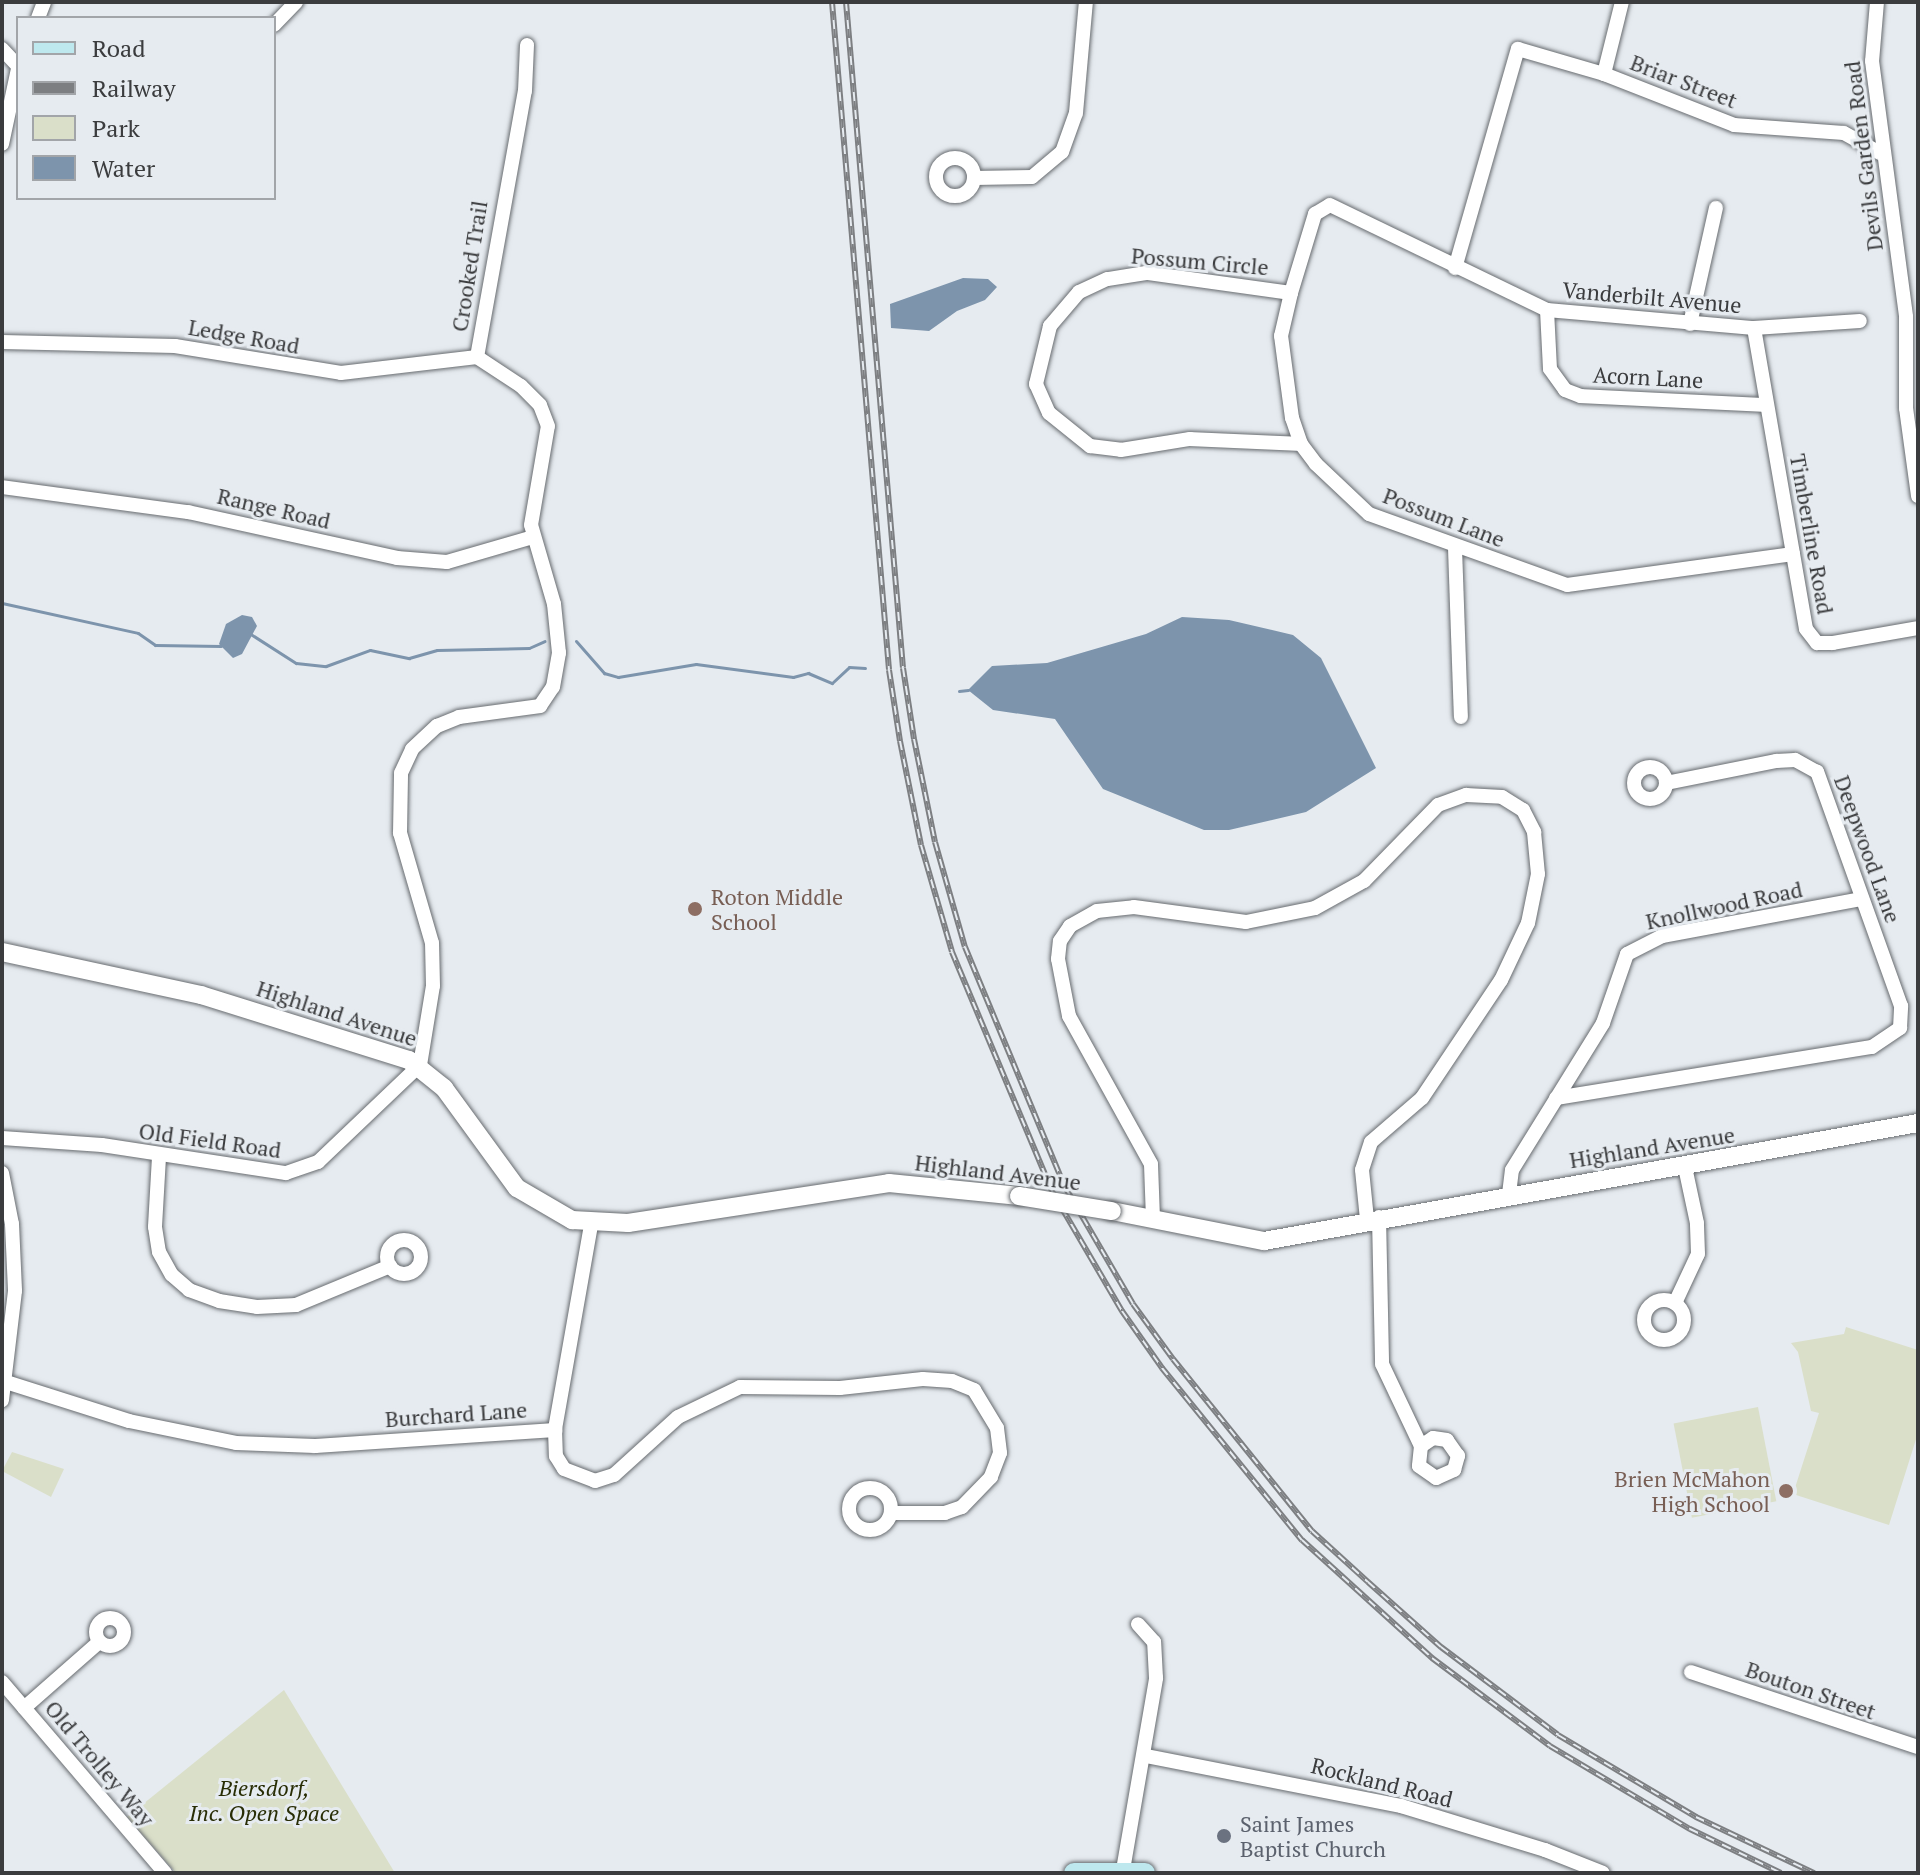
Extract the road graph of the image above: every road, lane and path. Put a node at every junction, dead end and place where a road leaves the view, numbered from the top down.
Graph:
1 (296, 2) edge
2 (1086, 2) edge
3 (1622, 2) edge
4 (1877, 2) edge
5 (276, 23) edge
6 (527, 45) dead end
7 (2, 49) edge
8 (16, 65) edge
9 (16, 71) edge
10 (1604, 74) junction
11 (6, 92) edge
12 (8, 138) edge
13 (1880, 153) junction
14 (974, 178) dead end
15 (1320, 207) joint
16 (1716, 208) dead end
17 (1455, 268) junction
18 (1291, 293) junction
19 (1547, 310) junction
20 (1860, 321) dead end
21 (1690, 324) junction
22 (1754, 328) junction
23 (2, 342) edge
24 (477, 357) junction
25 (1766, 405) junction
26 (1301, 444) junction
27 (2, 487) edge
28 (1918, 496) edge
29 (533, 537) junction
30 (1455, 548) junction
31 (1793, 554) junction
32 (1918, 628) edge
33 (1461, 717) dead end
34 (1666, 783) dead end
35 (1861, 899) junction
36 (2, 952) edge
37 (420, 1065) junction
38 (1556, 1098) junction
39 (1918, 1123) edge
40 (2, 1138) edge
41 (159, 1157) junction
42 (1685, 1167) junction
43 (2, 1173) edge
44 (1509, 1194) junction
45 (1373, 1218) junction
46 (1153, 1219) junction
47 (7, 1224) edge
48 (591, 1225) junction
49 (390, 1266) dead end
50 (1675, 1303) dead end
51 (6, 1382) junction
52 (2, 1400) edge
53 (555, 1430) junction
54 (1421, 1446) dead end
55 (891, 1513) dead end
56 (1138, 1624) dead end
57 (99, 1642) dead end
58 (1691, 1672) dead end
59 (2, 1682) edge
60 (24, 1708) junction
61 (1918, 1747) edge
62 (1146, 1756) junction
63 (1123, 1870) junction
64 (165, 1873) edge
65 (1074, 1873) edge
66 (1145, 1873) edge
67 (1603, 1873) edge

1 - 5 street
2 - 14 street
3 - 10 street
4 - 13 street, Devils Garden Road
6 - 24 street, Crooked Trail
7 - 8 street
9 - 11 street
10 - 13 street, Briar Street
10 - 17 street, Briar Street
11 - 12 street
13 - 28 street, Devils Garden Road
15 - 17 street, Vanderbilt Avenue
15 - 18 street, Possum Lane
16 - 21 street
17 - 19 street, Vanderbilt Avenue
18 - 26 street, Possum Lane
18 - 26 street, Possum Circle
19 - 21 street, Vanderbilt Avenue
19 - 25 street, Acorn Lane
20 - 22 street, Vanderbilt Avenue
21 - 22 street, Vanderbilt Avenue
22 - 25 street, Timberline Road
23 - 24 street, Ledge Road
24 - 29 street, Crooked Trail
25 - 31 street, Timberline Road
26 - 30 street, Possum Lane
27 - 29 street, Range Road
29 - 37 street, Crooked Trail
30 - 31 street, Possum Lane
30 - 33 street
31 - 32 street, Timberline Road
34 - 35 street, Deepwood Lane
35 - 38 street, Knollwood Road
35 - 38 street, Deepwood Lane
36 - 37 street, Highland Avenue
37 - 41 street, Old Field Road
37 - 48 street, Highland Avenue
38 - 44 street, Knollwood Road
39 - 42 street, Highland Avenue
40 - 41 street, Old Field Road
41 - 49 street
42 - 44 street, Highland Avenue
42 - 50 street
43 - 47 street
44 - 45 street, Highland Avenue
45 - 46 street, Highland Avenue
45 - 46 street
45 - 54 street
46 - 48 street, Highland Avenue, bridge
47 - 51 street
48 - 53 street
51 - 52 street
51 - 53 street, Burchard Lane
53 - 55 street, Burchard Lane
56 - 62 street
57 - 60 street
58 - 61 street, Bouton Street
59 - 60 street, Old Trolley Way
60 - 64 street, Old Trolley Way
62 - 63 street
62 - 67 street, Rockland Road
63 - 65 main road
63 - 66 main road

